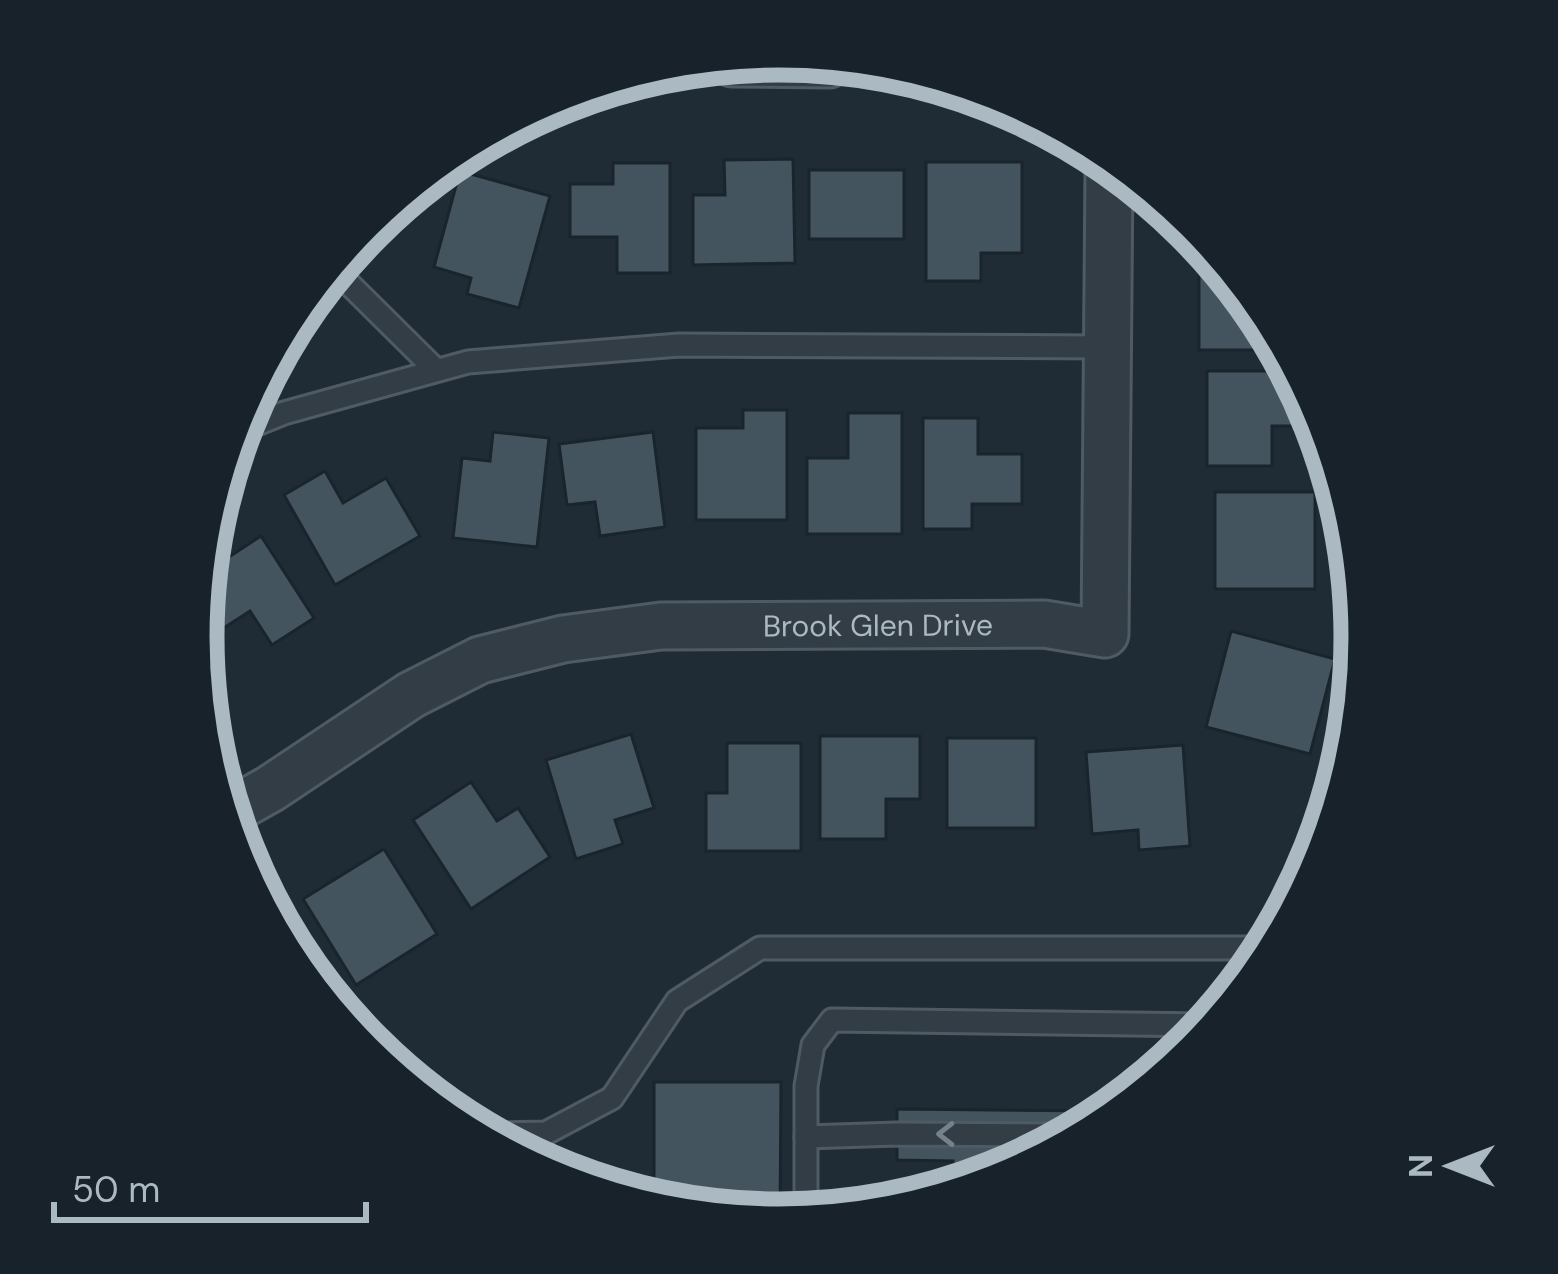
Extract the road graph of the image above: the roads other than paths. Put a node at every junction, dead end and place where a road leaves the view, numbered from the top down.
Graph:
1 (1109, 183) edge
2 (345, 280) edge
3 (1108, 346) junction
4 (436, 370) junction
5 (260, 423) edge
6 (243, 804) edge
7 (1247, 948) edge
8 (1185, 1025) edge
9 (516, 1134) edge
10 (1040, 1135) edge
11 (806, 1137) junction
12 (806, 1198) edge

1 - 3 street, Brook Glen Drive
2 - 4 lane
3 - 4 lane
3 - 6 street, Brook Glen Drive
4 - 5 lane
7 - 9 lane
8 - 11 lane
10 -> 11 lane
11 - 12 lane

